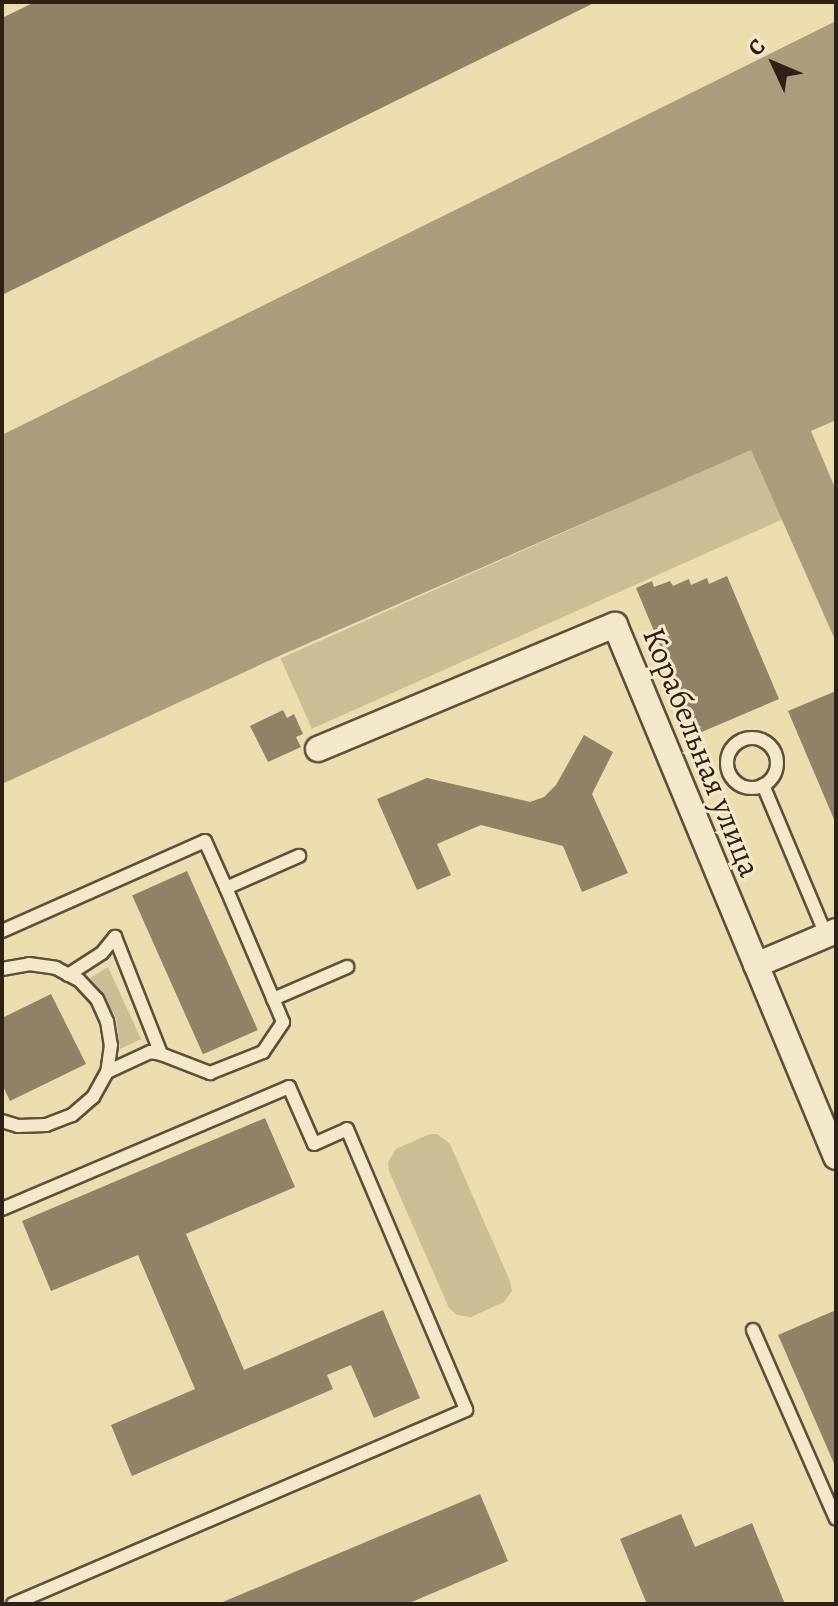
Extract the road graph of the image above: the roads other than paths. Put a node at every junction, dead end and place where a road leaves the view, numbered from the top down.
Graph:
1 (318, 749) dead end
2 (763, 785) junction
3 (299, 856) dead end
4 (226, 888) junction
5 (2, 931) edge
6 (831, 933) edge
7 (756, 965) junction
8 (347, 967) dead end
9 (2, 969) edge
10 (68, 975) junction
11 (273, 999) junction
12 (161, 1054) junction
13 (107, 1072) junction
14 (2, 1121) edge
15 (836, 1157) edge
16 (2, 1209) edge
17 (753, 1330) dead end
18 (836, 1519) edge
19 (13, 1604) edge

1 - 7 street, Корабельная улица
2 - 2 lane
2 - 6 lane
3 - 4 lane
4 - 5 lane
4 - 11 lane
6 - 7 street
7 - 15 street, Корабельная улица
8 - 11 lane
9 - 10 lane
10 - 12 lane
10 - 13 lane
11 - 12 lane
12 - 13 lane
13 - 14 lane
16 - 19 lane
17 - 18 lane

